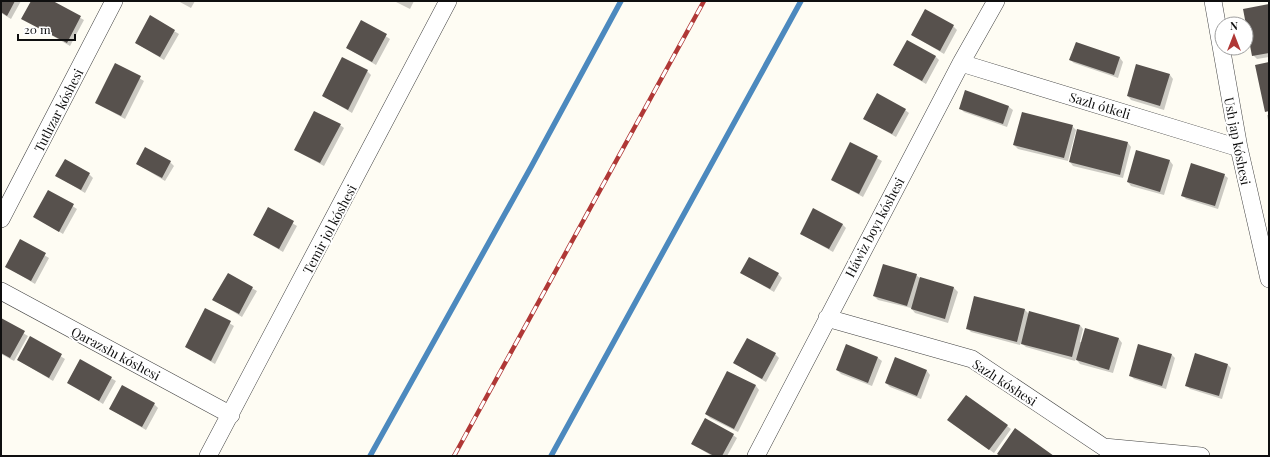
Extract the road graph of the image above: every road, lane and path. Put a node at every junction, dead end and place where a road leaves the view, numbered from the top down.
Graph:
1 (448, 1) edge
2 (996, 1) edge
3 (1212, 1) edge
4 (108, 3) edge
5 (961, 62) junction
6 (1238, 148) junction
7 (1, 219) edge
8 (1269, 280) edge
9 (1, 291) edge
10 (827, 318) junction
11 (231, 415) junction
12 (1110, 452) edge
13 (208, 456) edge
14 (756, 456) edge
15 (1201, 456) edge

1 - 11 street, Temir jol kóshesi
2 - 5 street, Háwiz boyı kóshesi
3 - 6 street, Ush jap kóshesi
4 - 7 street, Tutlızar kóshesi
5 - 6 street, Sazlı ótkeli
5 - 10 street, Háwiz boyı kóshesi
6 - 8 street, Ush jap kóshesi
9 - 11 street, Qarazshı kóshesi
10 - 12 street, Sazlı kóshesi
10 - 14 street, Háwiz boyı kóshesi
11 - 13 street, Temir jol kóshesi
12 - 15 street, Sazlı kóshesi

